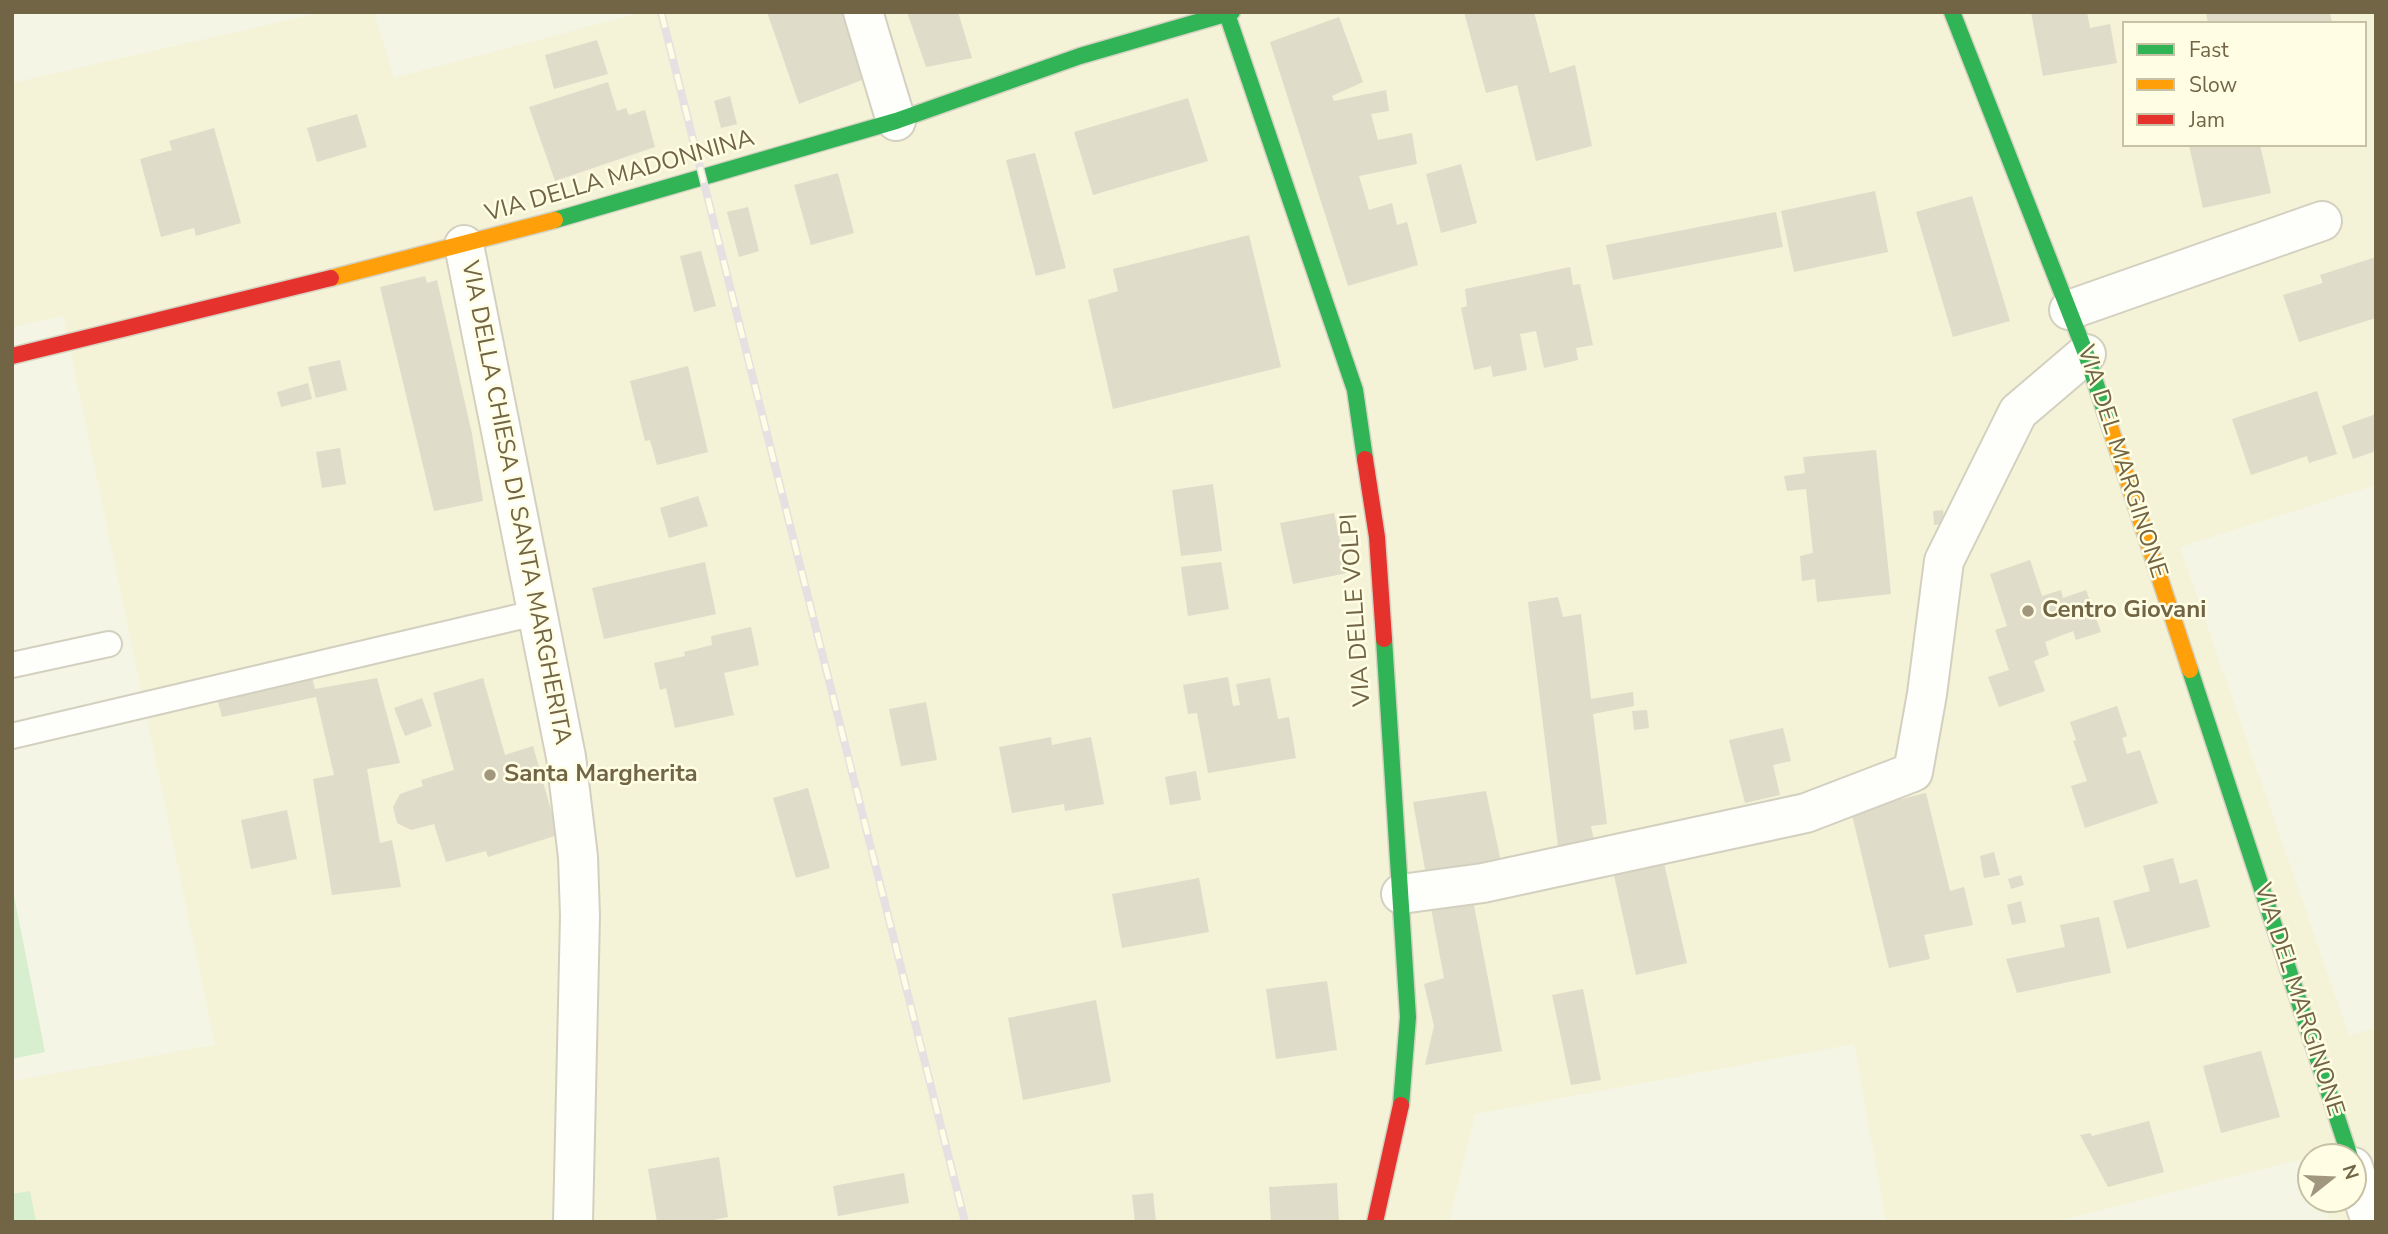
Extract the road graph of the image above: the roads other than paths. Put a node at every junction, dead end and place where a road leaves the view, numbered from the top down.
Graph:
1 (863, 12) edge
2 (1952, 12) edge
3 (1229, 13) edge
4 (896, 121) junction
5 (2322, 221) dead end
6 (464, 245) junction
7 (2069, 310) junction
8 (2086, 354) junction
9 (12, 356) edge
10 (536, 613) junction
11 (108, 644) dead end
12 (12, 665) edge
13 (12, 736) edge
14 (1401, 894) junction
15 (2345, 1143) edge
16 (573, 1222) edge
17 (1375, 1222) edge

1 - 4 street
2 - 7 street, VIA DEL MARGINONE
3 - 4 street, VIA DELLA MADONNINA
3 - 14 street, VIA DELLE VOLPI
4 - 6 street, VIA DELLA MADONNINA
5 - 7 street
6 - 9 street, VIA DELLA MADONNINA
6 - 10 street, VIA DELLA CHIESA DI SANTA MARGHERITA
7 - 8 street, VIA DEL MARGINONE
8 - 14 street
8 - 15 street, VIA DEL MARGINONE
10 - 13 lane
10 - 16 street, VIA DELLA CHIESA DI SANTA MARGHERITA
11 - 12 lane
14 - 17 street, VIA DELLE VOLPI

